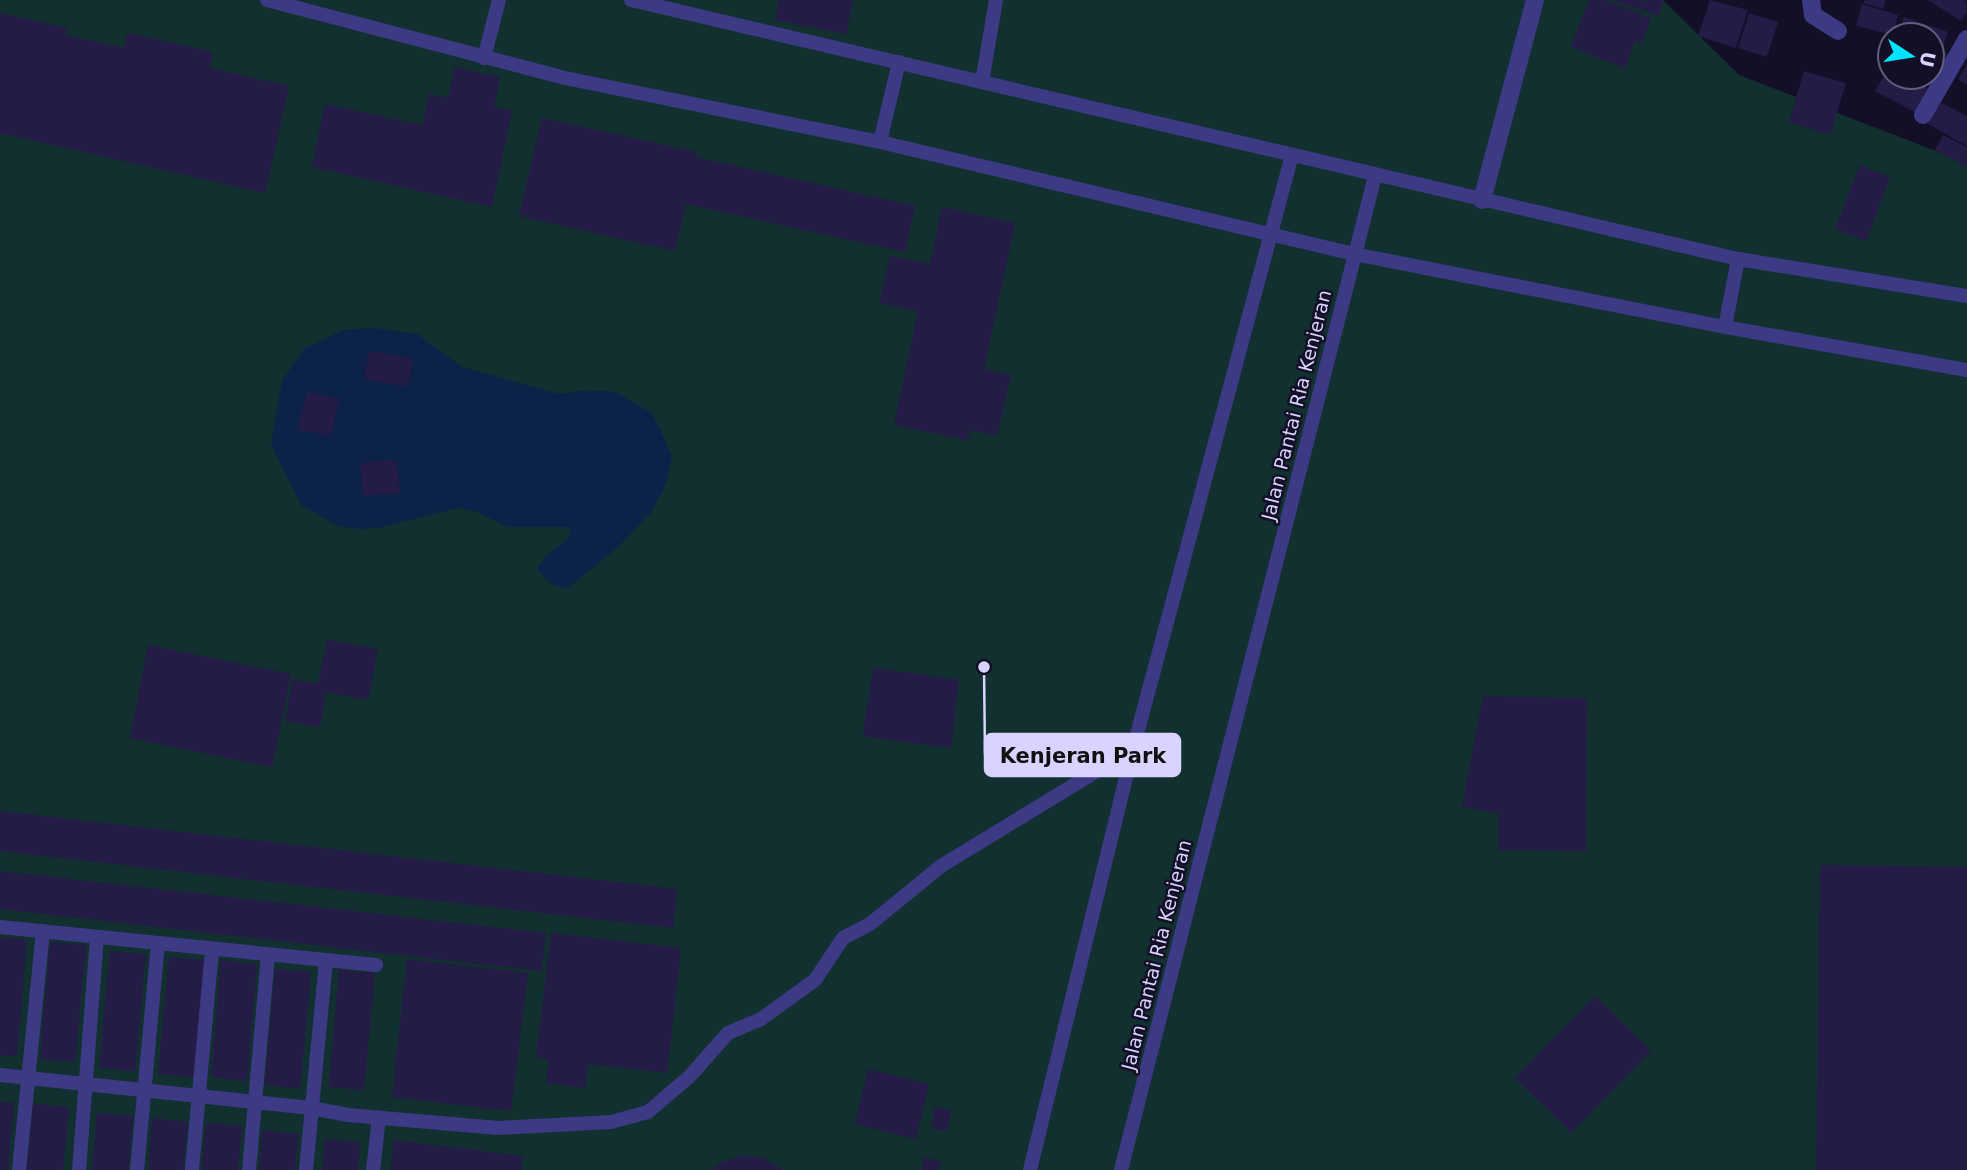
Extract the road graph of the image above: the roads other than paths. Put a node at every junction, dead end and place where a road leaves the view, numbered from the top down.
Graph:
1 (499, 0) edge
2 (631, 0) edge
3 (996, 0) edge
4 (1535, 0) edge
5 (1811, 0) edge
6 (276, 1) edge
7 (1838, 30) dead end
8 (1967, 39) edge
9 (484, 58) junction
10 (899, 62) junction
11 (982, 82) junction
12 (1923, 115) dead end
13 (880, 142) junction
14 (1292, 155) junction
15 (1375, 176) junction
16 (1482, 200) junction
17 (1270, 233) junction
18 (1354, 254) junction
19 (1738, 259) junction
20 (1967, 296) edge
21 (1725, 327) junction
22 (1967, 370) edge
23 (1133, 749) junction
24 (0, 927) edge
25 (43, 931) junction
26 (97, 937) junction
27 (158, 943) junction
28 (212, 950) junction
29 (268, 955) junction
30 (327, 961) junction
31 (376, 965) dead end
32 (0, 1075) edge
33 (30, 1078) junction
34 (86, 1085) junction
35 (145, 1090) junction
36 (199, 1096) junction
37 (256, 1103) junction
38 (312, 1108) junction
39 (379, 1118) junction
40 (19, 1170) edge
41 (79, 1170) edge
42 (137, 1170) edge
43 (192, 1170) edge
44 (249, 1170) edge
45 (306, 1170) edge
46 (373, 1170) edge
47 (1030, 1170) edge
48 (1121, 1170) edge

1 - 9 lane
2 - 10 lane
3 - 11 lane
4 - 16 street
5 - 7 street
6 - 9 lane
8 - 12 street
9 - 13 lane
10 - 11 lane
10 - 13 lane
11 - 14 lane
13 - 17 lane
14 - 15 lane
14 - 17 lane
15 - 16 lane
15 - 18 lane, Jalan Pantai Ria Kenjeran
16 - 19 lane
17 - 18 lane
17 - 23 lane
18 - 21 lane
18 - 48 lane, Jalan Pantai Ria Kenjeran
19 - 20 lane
19 - 21 lane
21 - 22 lane
23 - 39 lane
23 - 47 lane
24 - 25 lane
25 - 26 lane
25 - 33 lane
26 - 27 lane
26 - 34 lane
27 - 28 lane
27 - 35 lane
28 - 29 lane
28 - 36 lane
29 - 30 lane
29 - 37 lane
30 - 31 lane
30 - 38 lane
32 - 33 lane
33 - 34 lane
33 - 40 lane
34 - 35 lane
34 - 41 lane
35 - 36 lane
35 - 42 lane
36 - 37 lane
36 - 43 lane
37 - 38 lane
37 - 44 lane
38 - 39 lane
38 - 45 lane
39 - 46 lane

